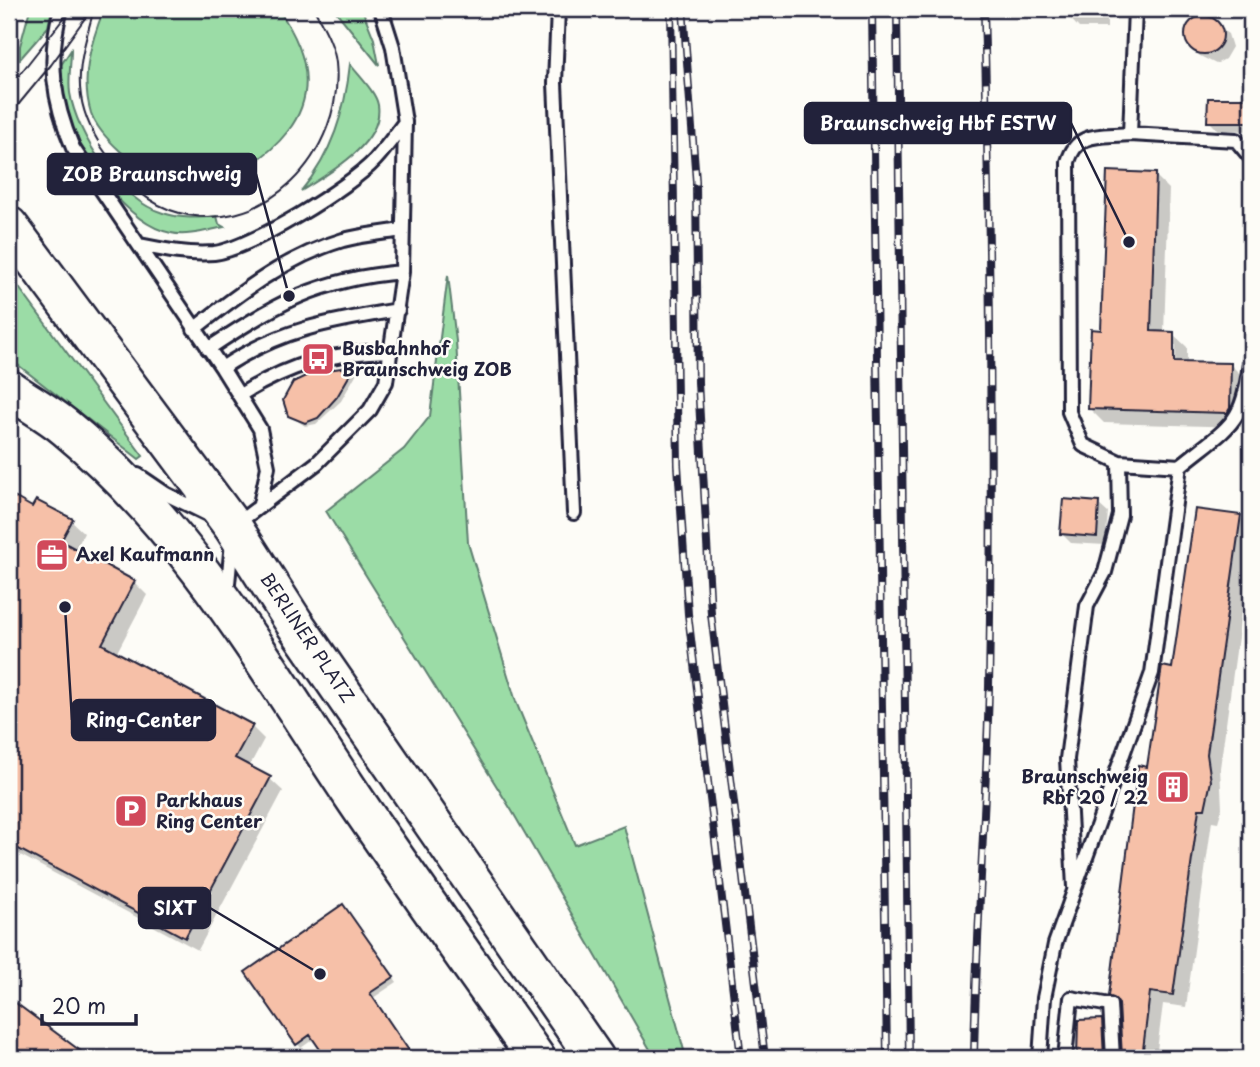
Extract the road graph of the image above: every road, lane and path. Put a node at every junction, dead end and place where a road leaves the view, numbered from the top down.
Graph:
1 (61, 9) edge
2 (381, 9) edge
3 (558, 9) edge
4 (1135, 9) edge
5 (405, 122) junction
6 (1130, 134) junction
7 (1251, 158) edge
8 (9, 226) edge
9 (402, 230) junction
10 (139, 245) junction
11 (402, 272) junction
12 (398, 310) junction
13 (194, 329) junction
14 (208, 349) junction
15 (391, 351) junction
16 (1251, 354) edge
17 (222, 368) junction
18 (9, 389) edge
19 (240, 395) junction
20 (65, 427) junction
21 (1119, 461) junction
22 (1180, 466) junction
23 (260, 504) junction
24 (574, 513) dead end
25 (233, 527) junction
26 (227, 604) junction
27 (1074, 894) junction
28 (536, 1058) edge
29 (595, 1058) edge
30 (1040, 1058) edge
31 (1065, 1058) edge
32 (1113, 1058) edge

1 - 10 lane
2 - 5 lane
3 - 24 lane
4 - 6 lane
5 - 9 lane
5 - 10 lane
6 - 7 lane
6 - 21 lane
8 - 25 main road, BERLINER PLATZ
9 - 11 lane
9 - 13 lane
10 - 13 lane
11 - 12 lane
11 - 14 lane
12 - 15 lane
12 - 17 lane
13 - 14 lane
14 - 17 lane
15 - 19 lane
15 - 23 lane
16 - 22 lane
17 - 19 lane
18 - 20 main road
19 - 23 lane
20 - 25 lane
20 - 26 main road
21 - 22 lane
21 - 27 lane
22 - 27 lane
23 - 25 lane
25 - 26 lane
25 - 29 main road, BERLINER PLATZ
26 - 28 main road
27 - 30 lane
31 - 32 lane

